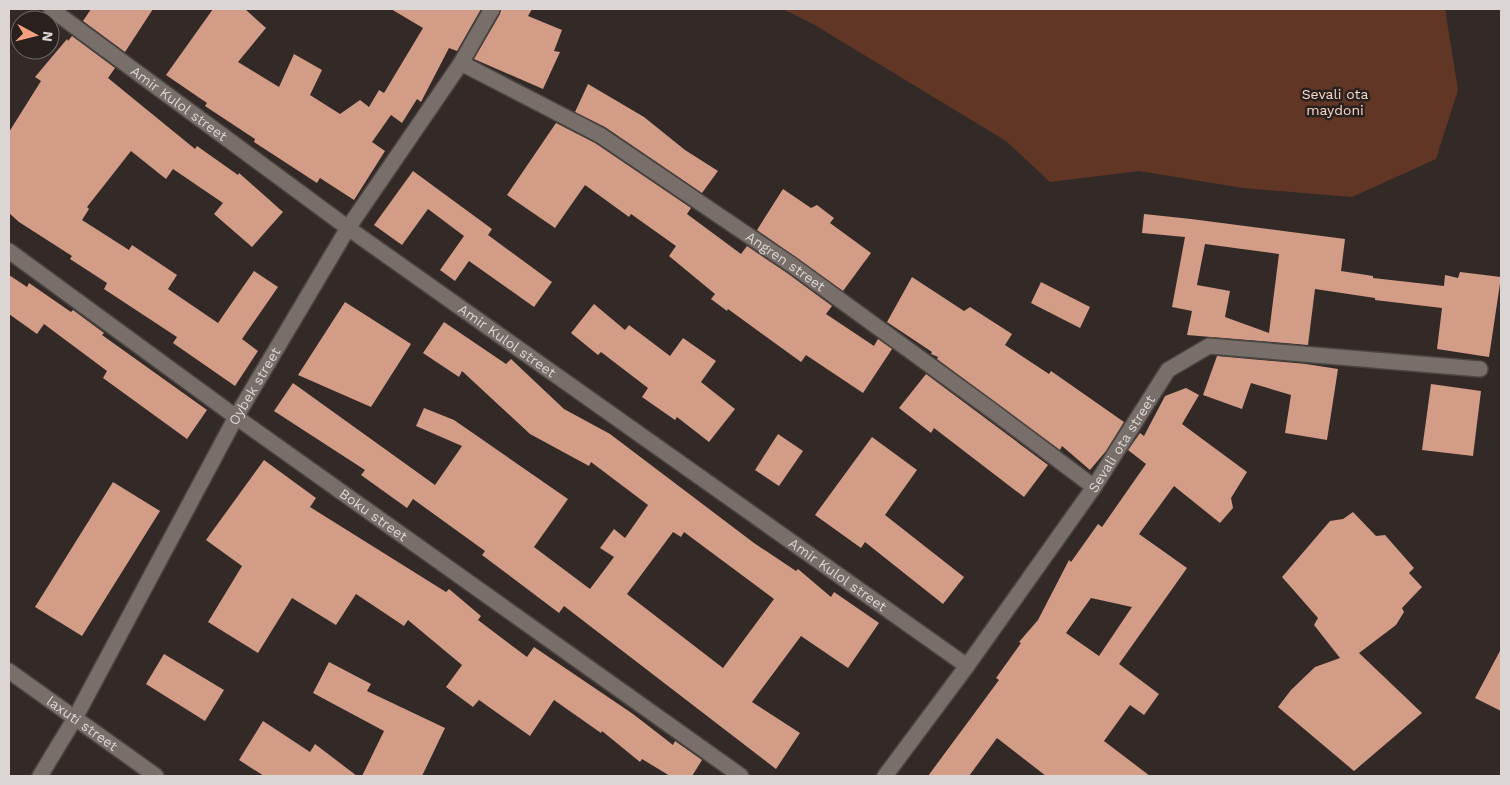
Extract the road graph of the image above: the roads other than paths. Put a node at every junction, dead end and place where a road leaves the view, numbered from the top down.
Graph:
1 (51, 9) edge
2 (492, 9) edge
3 (461, 62) junction
4 (348, 228) junction
5 (9, 251) edge
6 (1480, 369) dead end
7 (236, 417) junction
8 (1094, 487) junction
9 (967, 666) junction
10 (9, 671) edge
11 (75, 718) junction
12 (40, 776) edge
13 (156, 776) edge
14 (741, 776) edge
15 (885, 776) edge

1 - 4 street, Amir Kulol street
2 - 3 street, Oybek street
3 - 4 street, Oybek street
3 - 8 street, Angren street
4 - 7 street, Oybek street
4 - 9 street, Amir Kulol street
5 - 7 street, Boku street
6 - 8 street, Sevali ota street
7 - 11 street, Oybek street
7 - 14 street, Boku street
8 - 9 street, Sevali ota street
9 - 15 street, Sevali ota street
10 - 11 street, laxuti street
11 - 12 street, Oybek street
11 - 13 street, laxuti street

